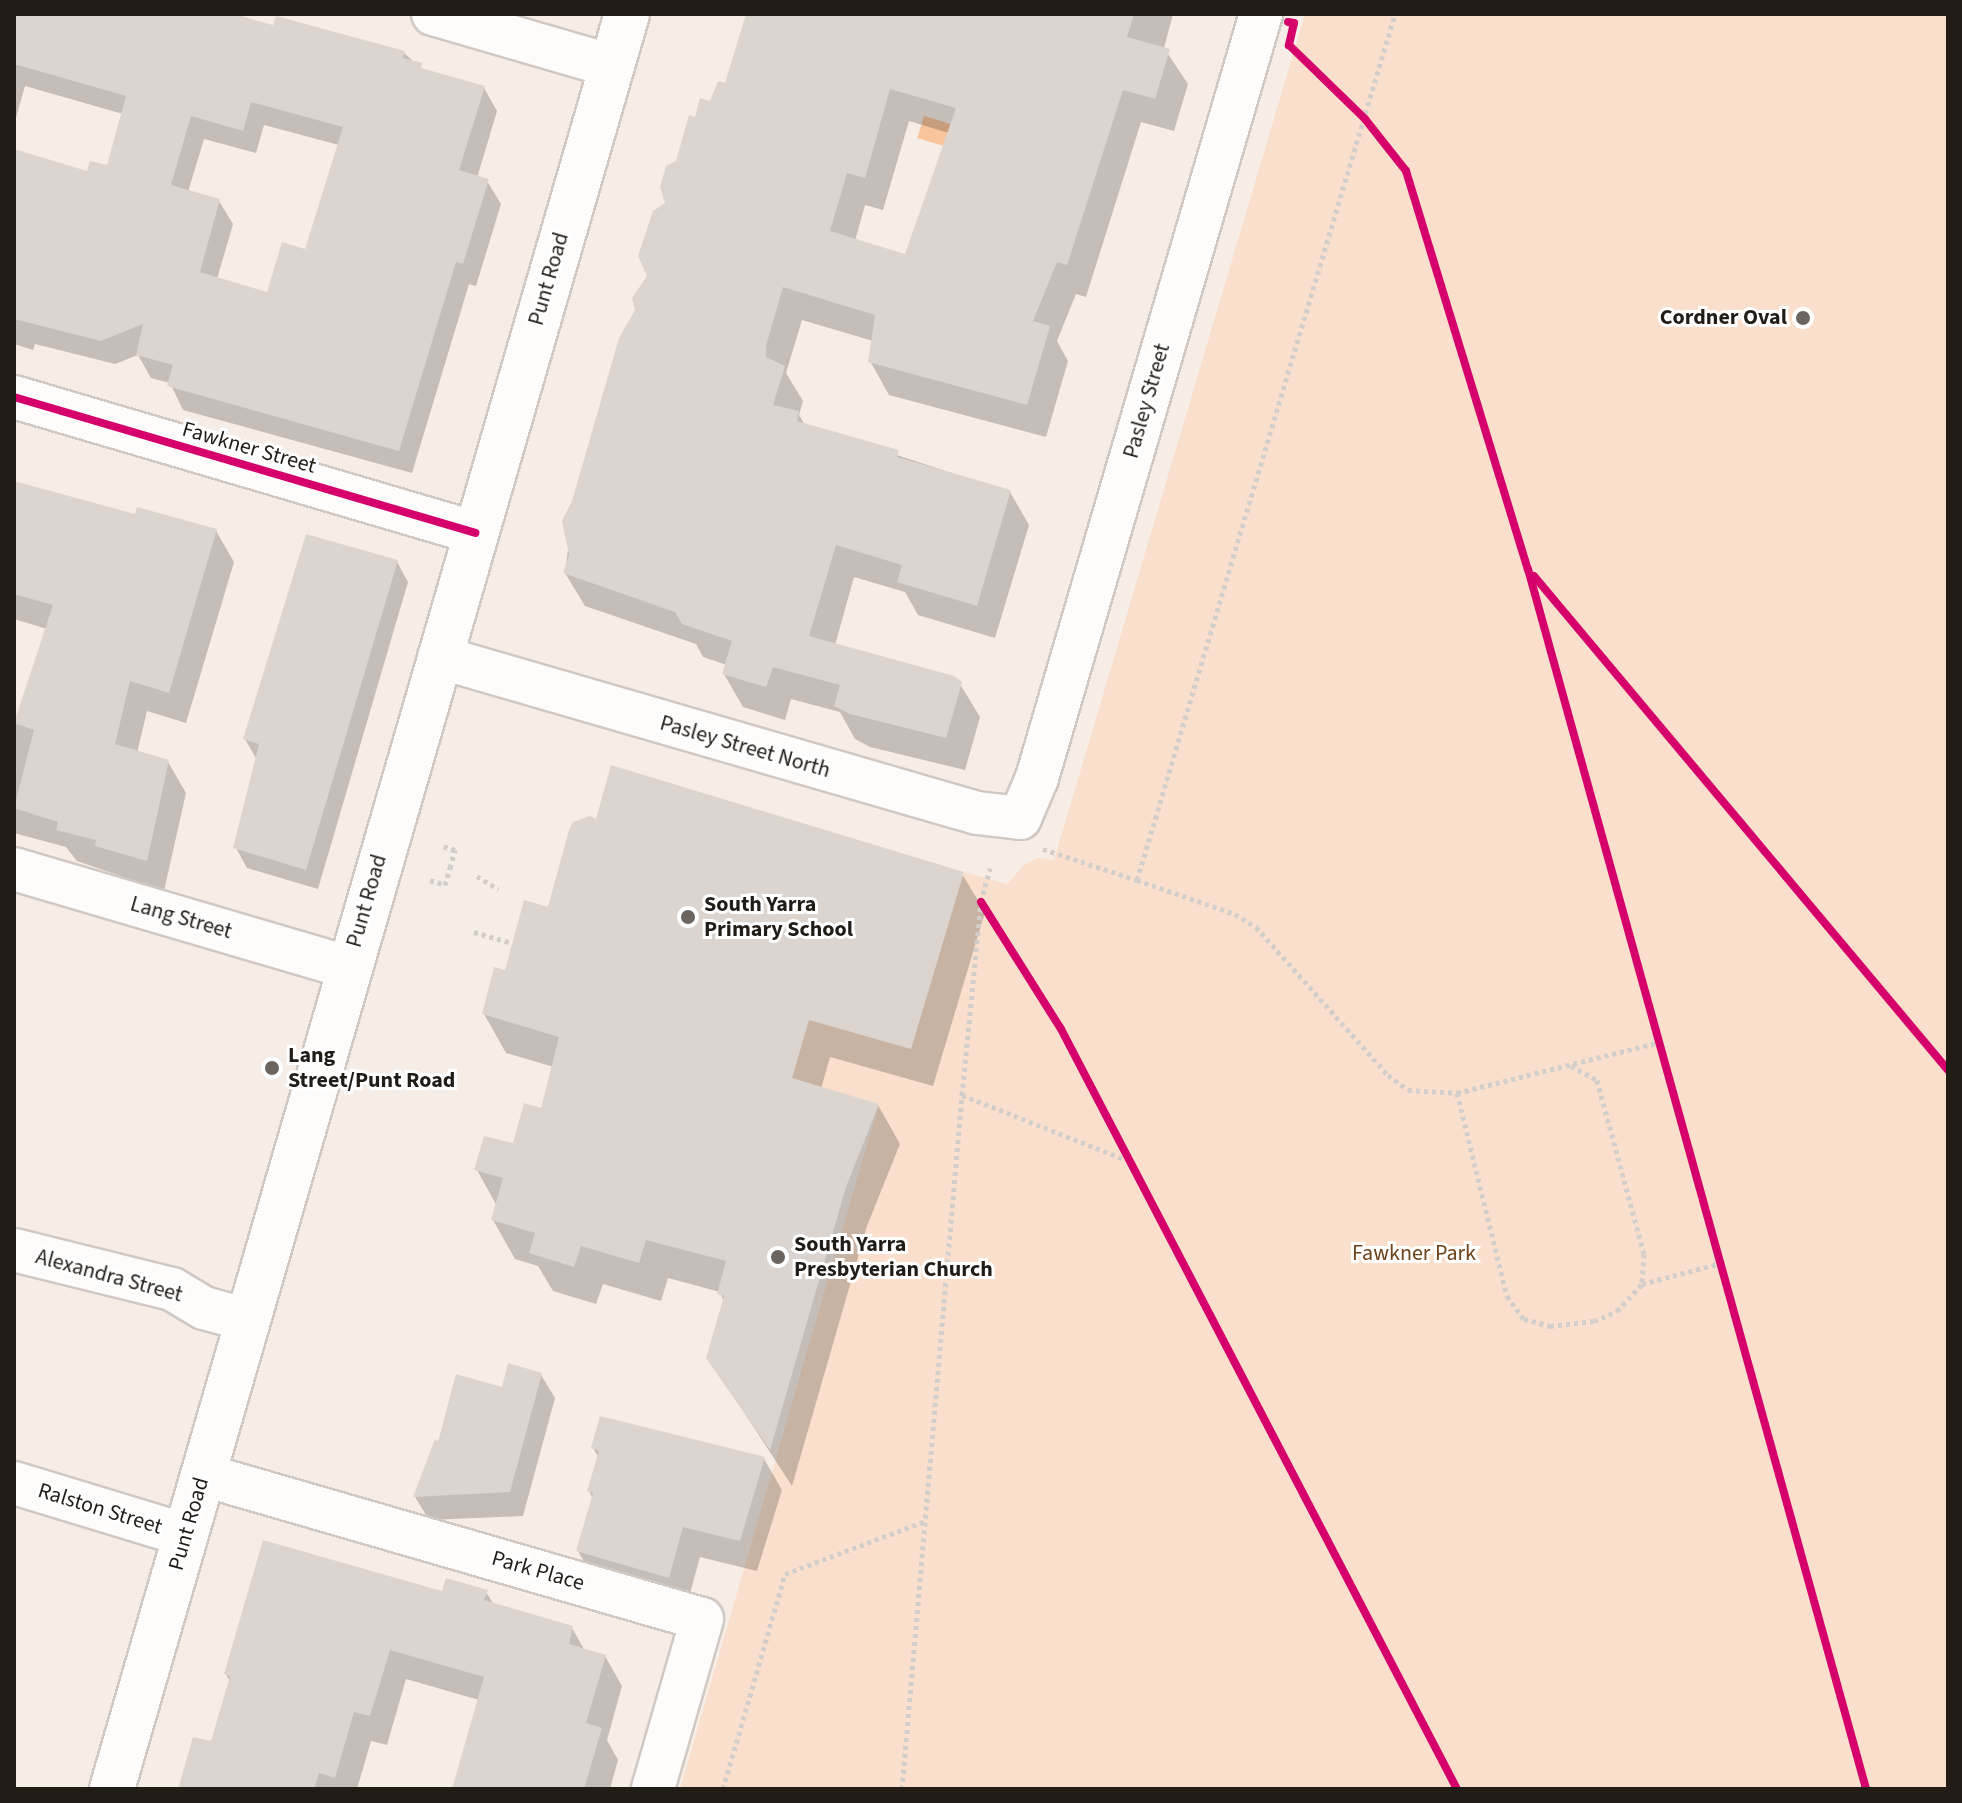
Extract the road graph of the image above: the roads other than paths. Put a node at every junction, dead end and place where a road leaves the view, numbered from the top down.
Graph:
1 (433, 14) edge
2 (627, 14) edge
3 (1261, 14) edge
4 (612, 66) junction
5 (14, 397) edge
6 (475, 533) junction
7 (439, 657) junction
8 (1034, 788) joint
9 (14, 869) edge
10 (348, 967) junction
11 (14, 1250) edge
12 (248, 1320) junction
13 (204, 1475) junction
14 (14, 1483) edge
15 (185, 1535) junction
16 (112, 1789) edge
17 (653, 1789) edge

1 - 4 street
2 - 4 highway, Punt Road
3 - 8 street, Pasley Street
4 - 6 highway, Punt Road
5 - 6 street, Fawkner Street
6 - 7 highway, Punt Road
7 - 8 street, Pasley Street North
7 - 10 highway, Punt Road
9 - 10 street, Lang Street
10 - 12 highway, Punt Road
11 - 12 street, Alexandra Street
12 - 13 highway, Punt Road
13 - 15 highway, Punt Road
13 - 17 street, Park Place
14 - 15 street, Ralston Street
15 - 16 highway, Punt Road

